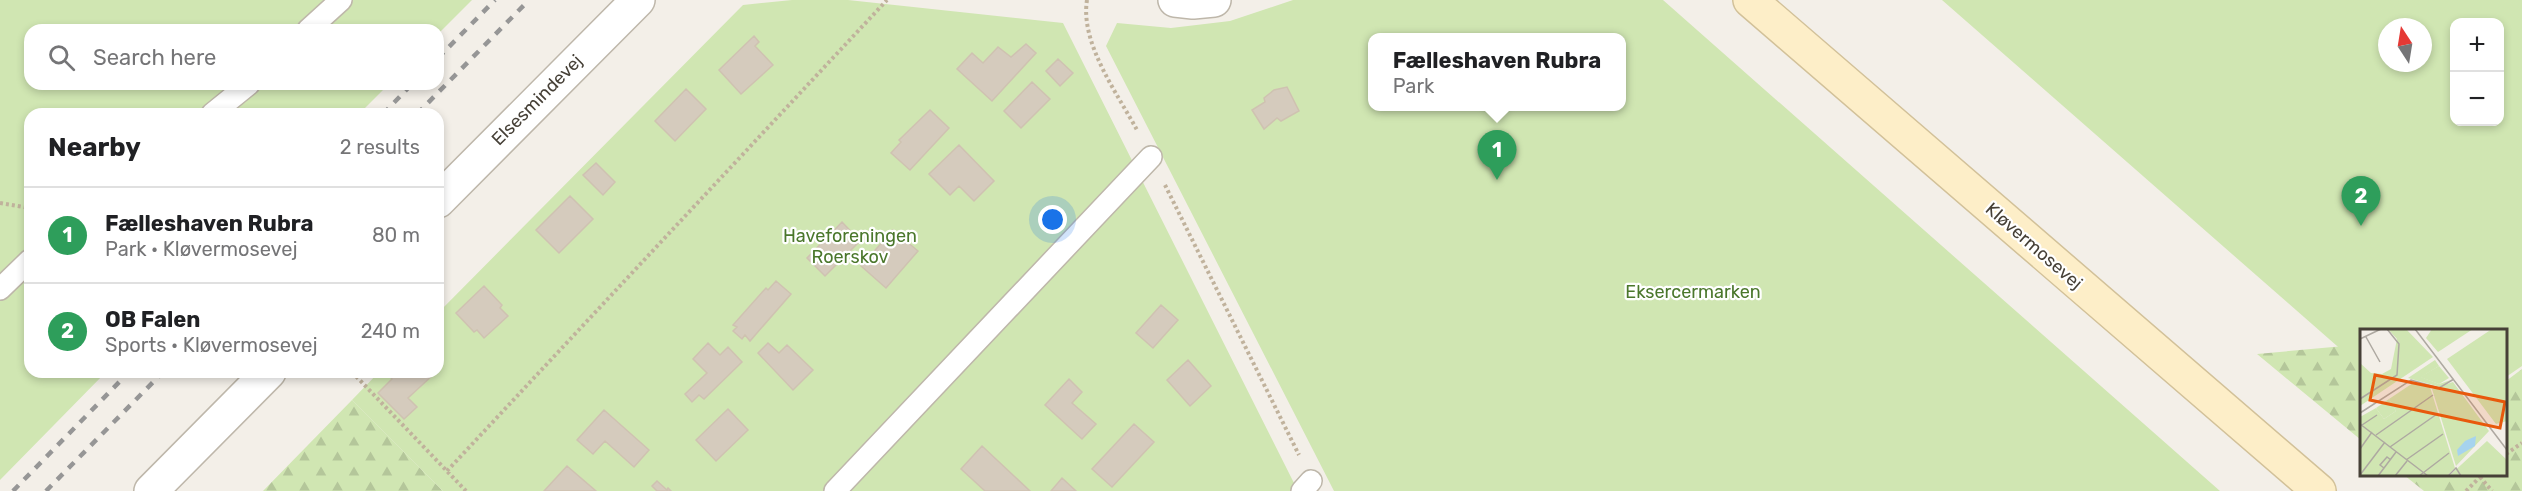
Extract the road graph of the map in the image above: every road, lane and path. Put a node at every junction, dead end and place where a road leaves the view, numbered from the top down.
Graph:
1 (341, 0) edge
2 (638, 0) edge
3 (887, 0) edge
4 (1087, 0) edge
5 (1175, 0) edge
6 (1214, 0) edge
7 (1750, 0) edge
8 (315, 24) edge
9 (242, 90) edge
10 (219, 108) edge
11 (1151, 157) junction
12 (444, 195) edge
13 (0, 203) edge
14 (24, 207) edge
15 (24, 266) edge
16 (0, 289) edge
17 (263, 378) edge
18 (358, 378) edge
19 (2522, 443) edge
20 (2507, 453) edge
21 (447, 471) junction
22 (2482, 476) edge
23 (1306, 486) edge
24 (151, 491) edge
25 (466, 491) edge
26 (835, 491) edge
27 (2319, 491) edge
28 (2466, 491) edge
29 (2492, 491) edge

1 - 8 lane
2 - 12 street, Elsesmindevej
3 - 21 path
4 - 11 path
5 - 6 street
7 - 27 main road, Kløvermosevej
9 - 10 lane
11 - 23 path
11 - 26 lane
13 - 14 path
15 - 16 lane
17 - 24 street
18 - 21 path
19 - 20 path
21 - 25 path
22 - 28 path
22 - 29 path

